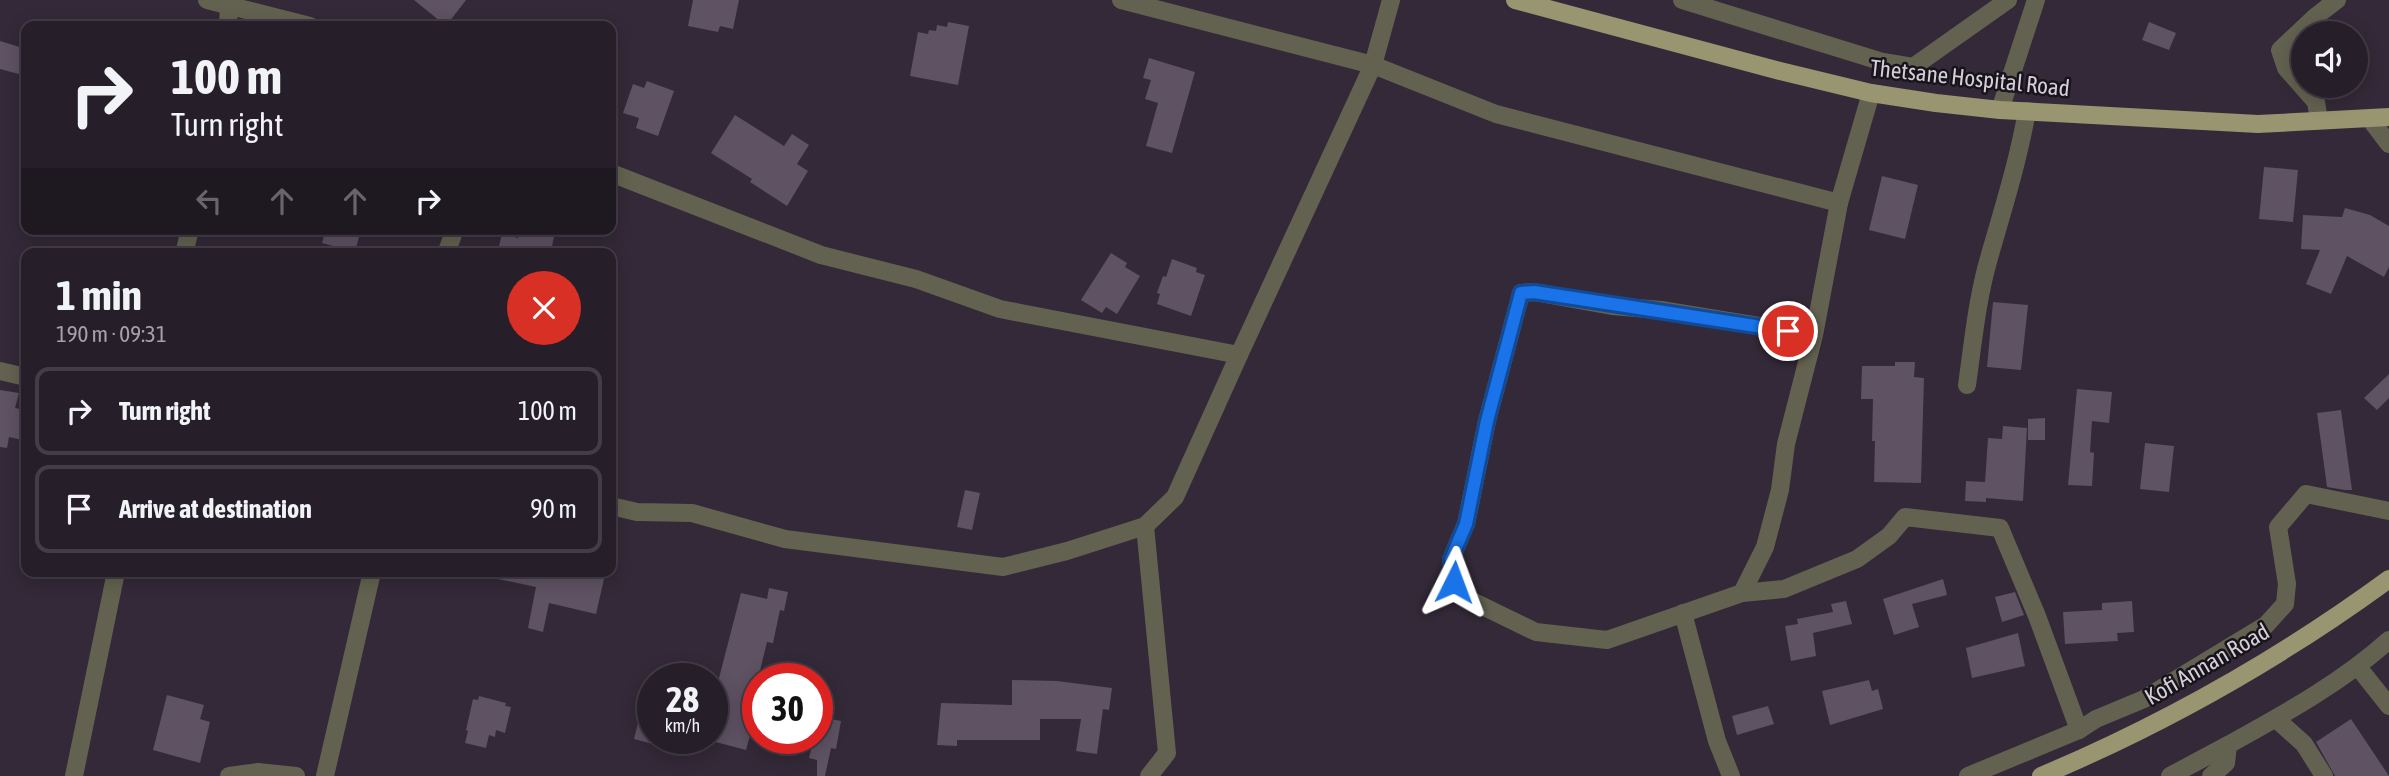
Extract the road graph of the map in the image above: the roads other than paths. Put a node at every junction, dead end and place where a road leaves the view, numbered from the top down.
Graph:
1 (207, 0) edge
2 (1121, 0) edge
3 (1391, 0) edge
4 (1515, 0) edge
5 (1682, 0) edge
6 (2008, 0) edge
7 (2036, 0) edge
8 (2337, 0) edge
9 (229, 5) junction
10 (228, 21) edge
11 (291, 21) edge
12 (1373, 65) junction
13 (1871, 93) junction
14 (2000, 110) junction
15 (2027, 111) junction
16 (2389, 117) edge
17 (2370, 119) junction
18 (2319, 120) junction
19 (2389, 144) edge
20 (616, 175) edge
21 (1839, 203) junction
22 (1814, 335) junction
23 (1239, 355) junction
24 (0, 371) edge
25 (21, 376) edge
26 (1967, 385) dead end
27 (616, 507) edge
28 (2389, 511) edge
29 (1145, 526) junction
30 (115, 577) edge
31 (371, 577) edge
32 (2389, 579) edge
33 (1742, 593) junction
34 (1683, 613) junction
35 (2389, 640) edge
36 (2358, 667) junction
37 (2389, 706) edge
38 (2276, 719) junction
39 (2079, 730) junction
40 (2228, 745) junction
41 (74, 776) edge
42 (229, 776) edge
43 (296, 776) edge
44 (325, 776) edge
45 (1149, 776) edge
46 (1731, 776) edge
47 (1968, 776) edge
48 (2041, 776) edge
49 (2170, 776) edge
50 (2211, 776) edge
51 (2324, 776) edge

1 - 9 street
2 - 12 street
3 - 12 street
4 - 13 main road, Thetsane Hospital Road
5 - 6 street
7 - 14 street
8 - 18 street
9 - 10 street
9 - 11 street
12 - 21 street
12 - 23 street
13 - 14 main road, Thetsane Hospital Road
13 - 21 street
14 - 15 main road, Thetsane Hospital Road
15 - 18 main road, Thetsane Hospital Road
15 - 26 street
16 - 17 main road, Thetsane Hospital Road
17 - 18 main road, Thetsane Hospital Road
17 - 19 street
20 - 23 street
21 - 22 street
22 - 33 street
22 - 34 street
23 - 29 street
24 - 25 street
27 - 29 street
28 - 39 street
29 - 45 street
30 - 41 street
31 - 44 street
32 - 48 main road, Kofi Annan Road
33 - 34 street
33 - 39 street
34 - 46 street
35 - 36 street
36 - 37 street
36 - 38 street
38 - 40 street
38 - 51 street
39 - 47 street
40 - 49 street
40 - 50 street
42 - 43 street

